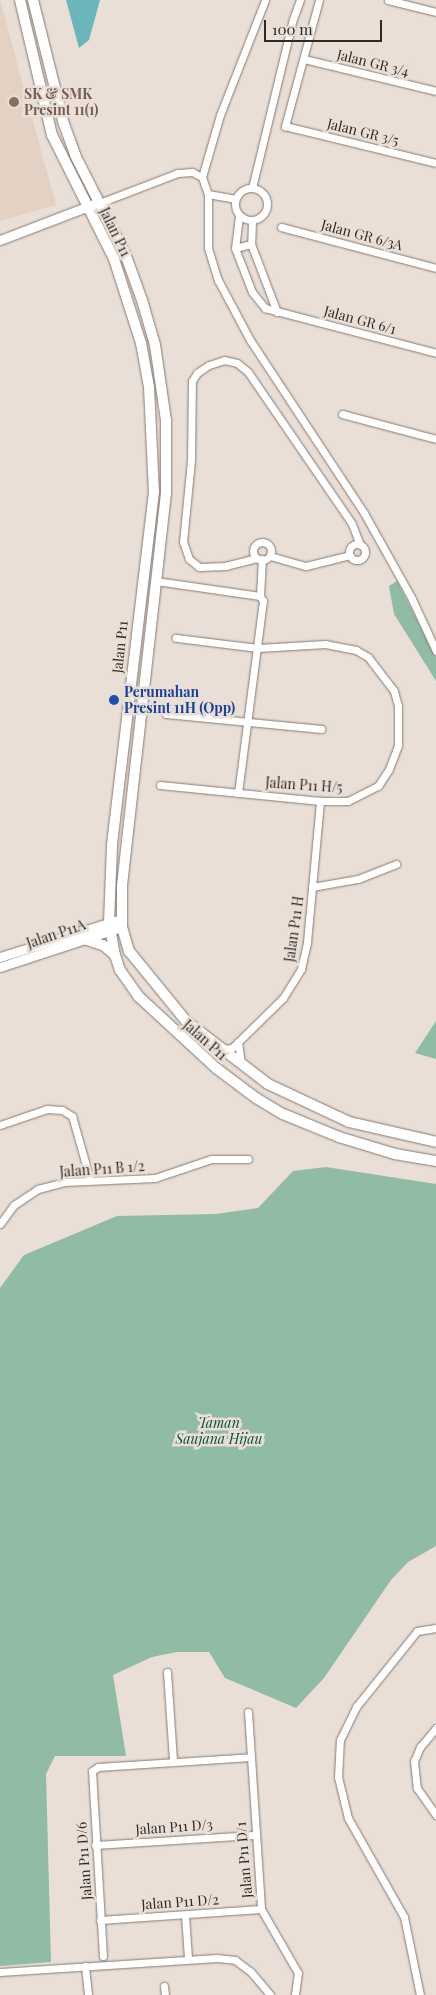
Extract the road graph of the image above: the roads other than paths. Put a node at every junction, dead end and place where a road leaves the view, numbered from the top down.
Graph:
1 (20, 0) edge
2 (33, 0) edge
3 (265, 0) edge
4 (300, 0) edge
5 (320, 0) edge
6 (388, 0) edge
7 (436, 12) edge
8 (304, 59) junction
9 (436, 91) edge
10 (436, 162) edge
11 (202, 177) junction
12 (252, 188) junction
13 (208, 194) junction
14 (235, 199) junction
15 (102, 202) junction
16 (86, 206) junction
17 (239, 216) junction
18 (252, 221) junction
19 (281, 227) dead end
20 (0, 240) edge
21 (251, 244) junction
22 (235, 248) junction
23 (436, 268) edge
24 (277, 312) junction
25 (436, 353) edge
26 (342, 414) dead end
27 (436, 437) edge
28 (360, 545) junction
29 (350, 555) junction
30 (270, 556) junction
31 (259, 558) junction
32 (144, 560) junction
33 (156, 581) junction
34 (260, 596) junction
35 (140, 597) junction
36 (176, 638) dead end
37 (258, 648) junction
38 (436, 651) edge
39 (166, 714) dead end
40 (248, 722) junction
41 (321, 730) dead end
42 (160, 784) dead end
43 (238, 793) junction
44 (320, 802) junction
45 (396, 864) dead end
46 (312, 887) junction
47 (121, 923) junction
48 (109, 926) junction
49 (84, 939) junction
50 (115, 955) junction
51 (0, 957) edge
52 (0, 967) edge
53 (238, 1042) junction
54 (217, 1048) junction
55 (243, 1068) junction
56 (0, 1125) edge
57 (436, 1142) edge
58 (248, 1159) dead end
59 (436, 1161) edge
60 (90, 1180) junction
61 (0, 1224) edge
62 (436, 1628) edge
63 (167, 1672) dead end
64 (248, 1712) dead end
65 (436, 1728) edge
66 (250, 1757) junction
67 (173, 1761) junction
68 (436, 1816) edge
69 (254, 1835) junction
70 (95, 1845) junction
71 (261, 1909) junction
72 (185, 1915) junction
73 (100, 1920) junction
74 (103, 1956) dead end
75 (188, 1958) junction
76 (85, 1966) junction
77 (0, 1972) edge
78 (164, 1986) dead end
79 (88, 1995) edge
80 (164, 1995) edge
81 (270, 1995) edge
82 (295, 1995) edge
83 (420, 1995) edge

1 - 16 main road, Jalan P11
2 - 15 main road, Jalan P11
3 - 11 street
4 - 12 street
5 - 8 street
6 - 7 street
8 - 9 street, Jalan GR 3/4
8 - 10 street, Jalan GR 3/5
11 - 13 street
11 - 15 street
12 - 14 street
12 - 18 street
13 - 14 street
13 - 38 street
14 - 17 street
15 - 16 street
15 - 33 main road, Jalan P11
16 - 20 street
16 - 32 main road, Jalan P11
17 - 18 street
17 - 22 street
18 - 21 street
19 - 23 street, Jalan GR 6/3A
21 - 22 street
21 - 24 street
22 - 24 street, Jalan GR 6/1
24 - 25 street, Jalan GR 6/1
26 - 27 street
28 - 29 street
28 - 29 street
28 - 31 street
29 - 30 street
30 - 31 street
30 - 31 street
31 - 34 street
32 - 33 main road
32 - 35 main road, Jalan P11
33 - 34 street
33 - 35 main road
33 - 47 main road, Jalan P11
34 - 37 street
35 - 48 main road, Jalan P11
36 - 37 street, Jalan P11 H/5
37 - 40 street
37 - 44 street, Jalan P11 H/5
39 - 40 street
40 - 41 street
40 - 43 street
42 - 43 street, Jalan P11 H/5
43 - 44 street, Jalan P11 H/5
44 - 46 street, Jalan P11 H
45 - 46 street
46 - 53 street, Jalan P11 H
47 - 48 street, Jalan P11A
47 - 54 main road, Jalan P11
48 - 49 street, Jalan P11A
48 - 50 main road, Jalan P11
48 - 51 street, Jalan P11A
49 - 50 main road
49 - 52 street, Jalan P11A
50 - 59 main road, Jalan P11
53 - 54 street, Jalan P11 H
53 - 55 street
54 - 55 main road, Jalan P11
55 - 57 main road, Jalan P11
56 - 60 street
58 - 60 street, Jalan P11 B 1/2
60 - 61 street, Jalan P11 B 1/2
62 - 83 street
63 - 67 street
64 - 66 street, Jalan P11 D/1
65 - 68 street
66 - 67 street
66 - 69 street, Jalan P11 D/1
67 - 70 street, Jalan P11 D/6
69 - 70 street, Jalan P11 D/3
69 - 71 street, Jalan P11 D/1
70 - 73 street, Jalan P11 D/6
71 - 72 street, Jalan P11 D/2
71 - 82 street, Jalan P11 D/1
72 - 73 street, Jalan P11 D/2
72 - 75 street
73 - 74 street, Jalan P11 D/6
75 - 76 street
75 - 81 street
76 - 77 street
76 - 79 street
78 - 80 street

